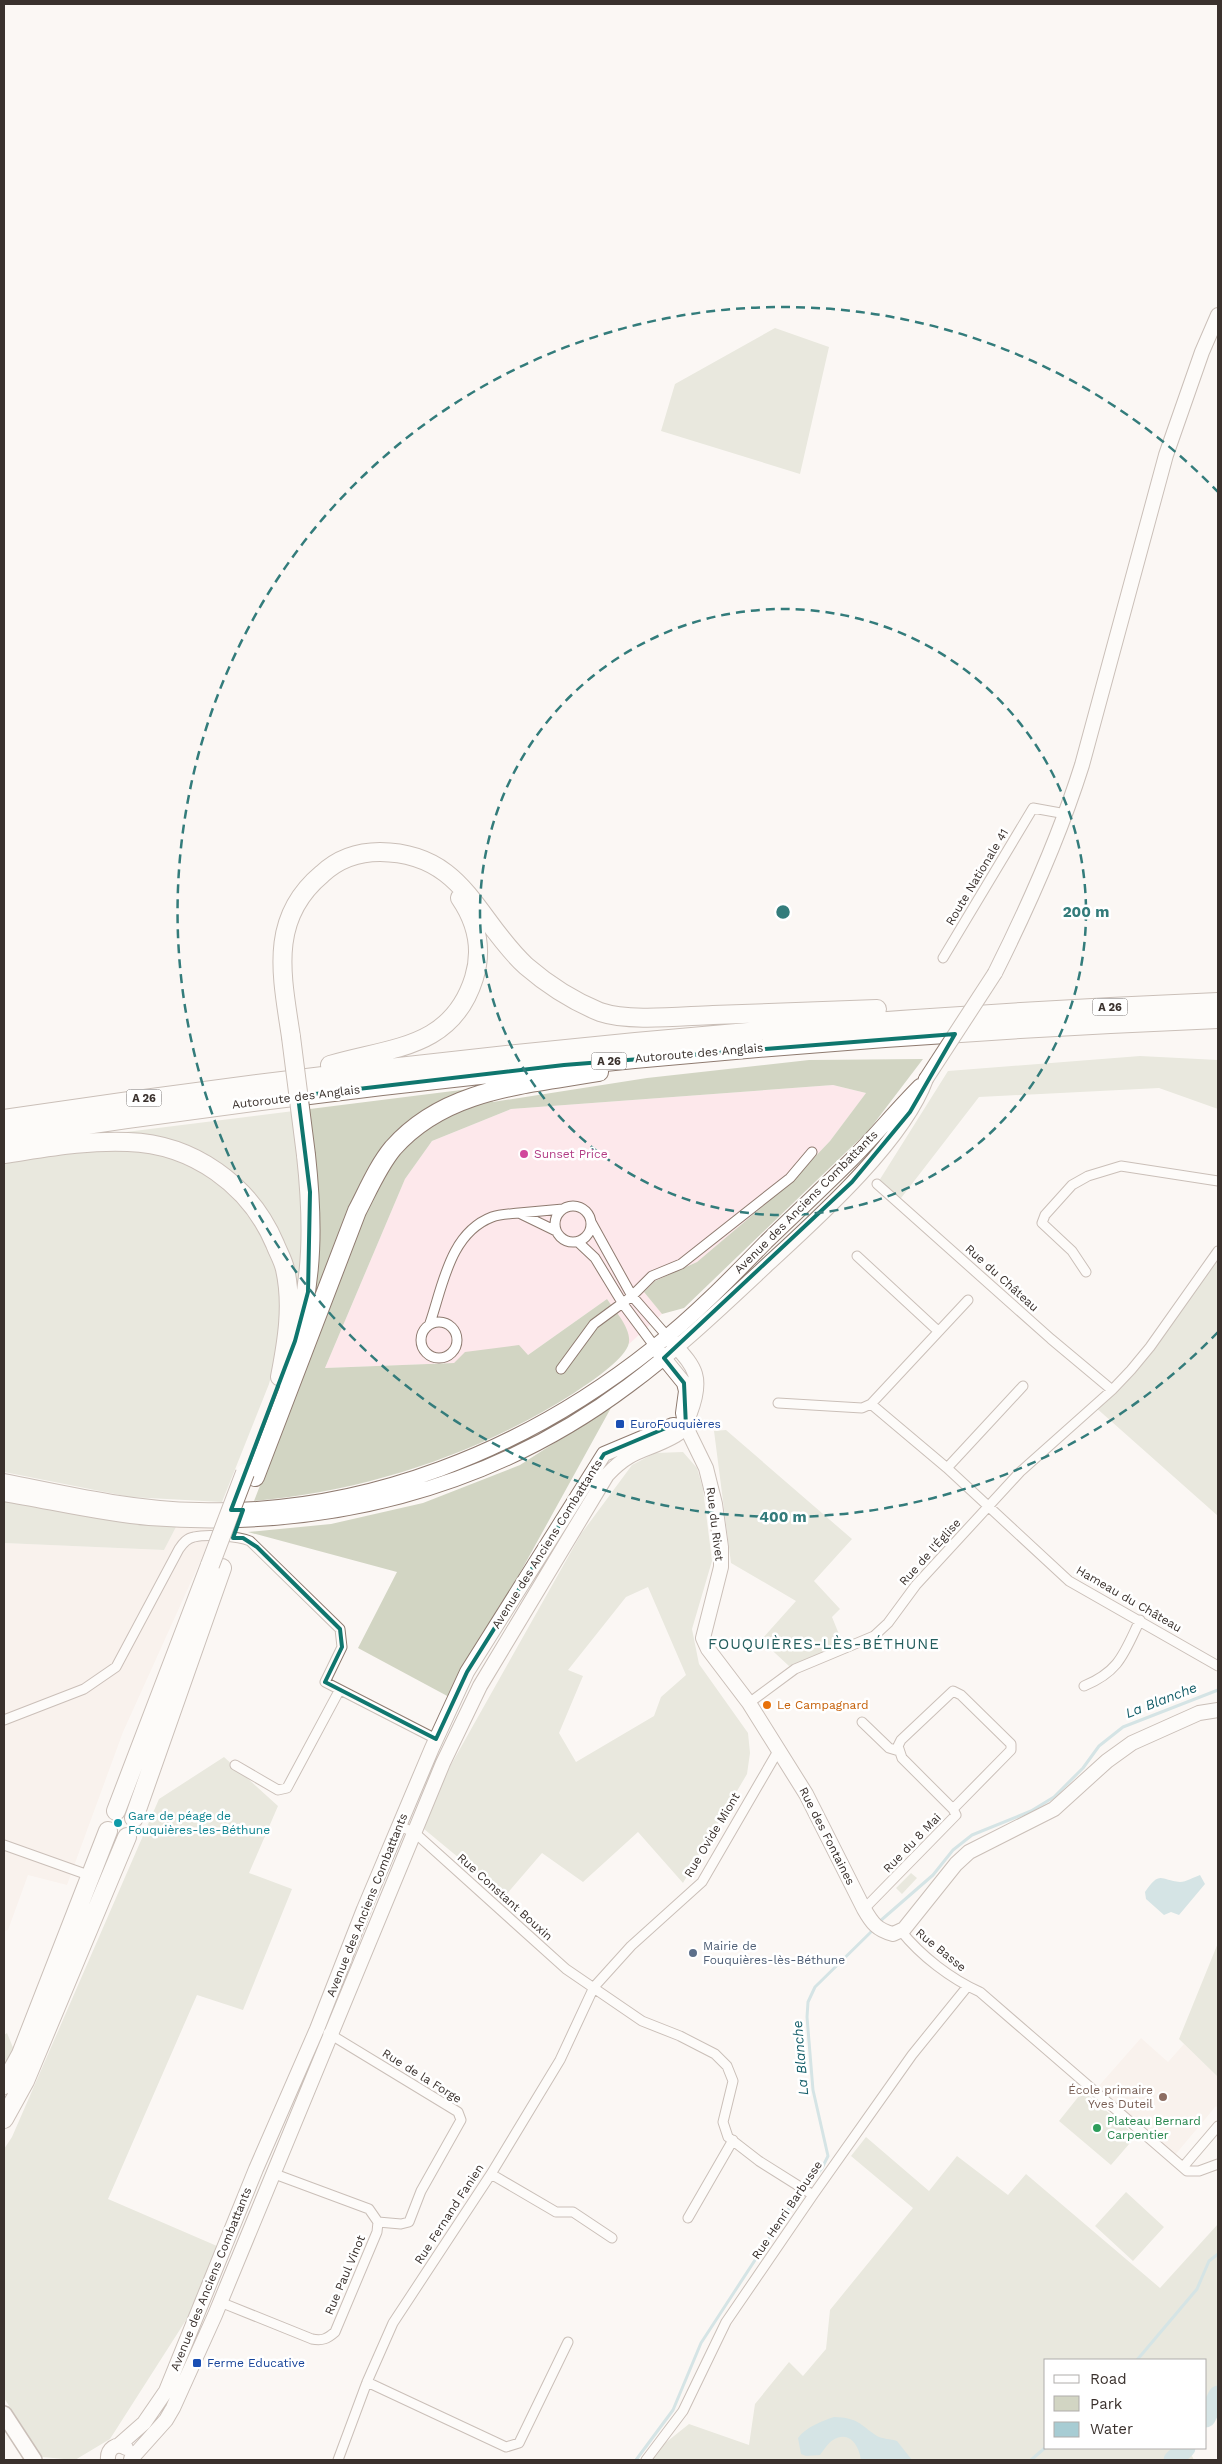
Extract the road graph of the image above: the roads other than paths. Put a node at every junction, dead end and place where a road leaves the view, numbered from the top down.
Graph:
1 (1218, 315) edge
2 (1066, 814) junction
3 (943, 958) dead end
4 (1218, 1002) edge
5 (1002, 1012) junction
6 (1218, 1019) edge
7 (294, 1038) junction
8 (734, 1050) junction
9 (926, 1078) junction
10 (284, 1079) junction
11 (4, 1119) edge
12 (4, 1137) edge
13 (812, 1152) dead end
14 (4, 1154) edge
15 (1218, 1181) edge
16 (877, 1184) dead end
17 (563, 1209) junction
18 (518, 1212) junction
19 (591, 1222) junction
20 (556, 1231) junction
21 (578, 1242) junction
22 (1218, 1251) edge
23 (857, 1256) dead end
24 (1086, 1272) dead end
25 (632, 1296) junction
26 (968, 1300) dead end
27 (623, 1304) junction
28 (430, 1323) junction
29 (938, 1331) junction
30 (667, 1336) junction
31 (676, 1347) junction
32 (659, 1352) junction
33 (561, 1369) dead end
34 (286, 1377) junction
35 (1023, 1386) dead end
36 (1112, 1390) junction
37 (778, 1404) dead end
38 (871, 1404) junction
39 (686, 1427) junction
40 (947, 1468) junction
41 (4, 1481) edge
42 (4, 1494) edge
43 (987, 1507) junction
44 (216, 1567) junction
45 (1140, 1620) junction
46 (1218, 1666) edge
47 (1084, 1686) dead end
48 (339, 1691) junction
49 (749, 1703) junction
50 (1218, 1710) edge
51 (4, 1720) edge
52 (862, 1722) dead end
53 (436, 1738) junction
54 (778, 1751) junction
55 (899, 1751) junction
56 (235, 1765) dead end
57 (953, 1809) junction
58 (116, 1811) dead end
59 (134, 1818) dead end
60 (399, 1826) junction
61 (108, 1830) dead end
62 (414, 1832) junction
63 (127, 1837) dead end
64 (4, 1844) edge
65 (91, 1876) junction
66 (864, 1909) junction
67 (901, 1931) junction
68 (594, 1987) junction
69 (967, 1987) junction
70 (323, 2031) junction
71 (4, 2085) edge
72 (4, 2119) edge
73 (1218, 2126) edge
74 (733, 2140) junction
75 (1218, 2164) edge
76 (1183, 2167) junction
77 (272, 2173) junction
78 (491, 2174) junction
79 (808, 2191) junction
80 (688, 2218) dead end
81 (378, 2222) junction
82 (612, 2238) dead end
83 (220, 2302) junction
84 (568, 2342) dead end
85 (367, 2382) junction
86 (4, 2414) edge
87 (119, 2445) junction
88 (105, 2458) edge
89 (34, 2460) edge
90 (130, 2460) edge
91 (338, 2460) edge
92 (646, 2460) edge

1 - 2 street
2 - 3 street, Route Nationale 41
2 - 9 street, bridge
4 - 5 highway, Autoroute des Anglais / A 26
5 - 7 highway
5 - 10 highway, Autoroute des Anglais / A 26
6 - 8 highway, Autoroute des Anglais / A 26
7 - 10 highway
7 - 34 highway
8 - 12 highway, Autoroute des Anglais / A 26
8 - 34 highway
9 - 30 street, Avenue des Anciens Combattants
9 - 31 street, Avenue des Anciens Combattants
10 - 11 highway, Autoroute des Anglais / A 26
13 - 25 street
14 - 34 highway
15 - 24 street
16 - 36 street, Rue du Château
17 - 18 street
17 - 19 street
17 - 20 street
18 - 20 street
18 - 28 street
19 - 21 street
19 - 25 street
20 - 21 street
21 - 27 street
22 - 36 street, Rue de l'Église
23 - 29 street
25 - 27 street
25 - 30 street
26 - 29 street
27 - 32 street
27 - 33 street
28 - 28 street
29 - 38 street
30 - 31 street
30 - 32 street, Avenue des Anciens Combattants
31 - 32 street, Avenue des Anciens Combattants
31 - 39 street
32 - 39 street
32 - 41 street
32 - 42 street
34 - 44 highway
35 - 40 street
36 - 43 street, Rue de l'Église
37 - 38 street
38 - 40 street, Hameau du Château
39 - 49 street, Rue du Rivet
39 - 53 street, Avenue des Anciens Combattants
39 - 62 street, Avenue des Anciens Combattants
40 - 43 street, Hameau du Château
43 - 45 street, Hameau du Château
43 - 49 street, Rue de l'Église
44 - 58 highway
44 - 59 highway
45 - 46 street, Hameau du Château
45 - 47 street
48 - 51 street
48 - 53 street
48 - 56 street
49 - 54 street, Rue du Rivet
50 - 67 street
52 - 55 street
53 - 60 street, Avenue des Anciens Combattants
54 - 66 street, Rue des Fontaines
54 - 68 street, Rue Ovide Miont
55 - 57 street
55 - 57 street, Rue du 8 Mai
57 - 66 street, Rue du 8 Mai
60 - 62 street, Rue Constant Bouxin
60 - 70 street, Avenue des Anciens Combattants
61 - 65 highway
62 - 68 street, Rue Constant Bouxin
62 - 70 street, Avenue des Anciens Combattants
63 - 72 highway
64 - 65 street
65 - 71 highway
66 - 67 street, Rue des Fontaines
67 - 69 street, Rue Basse
68 - 74 street, Rue Constant Bouxin
68 - 78 street, Rue Fernand Fanien
69 - 76 street, Rue Basse
69 - 79 street, Rue Henri Barbusse
70 - 77 street, Avenue des Anciens Combattants
70 - 81 street, Rue de la Forge
70 - 87 street, Avenue des Anciens Combattants
73 - 76 street
74 - 79 street
74 - 80 street
75 - 76 street
77 - 81 street
77 - 83 street, Avenue des Anciens Combattants
78 - 82 street
78 - 85 street, Rue Fernand Fanien
79 - 92 street, Rue Henri Barbusse
81 - 83 street, Rue Paul Vinot
83 - 90 street, Avenue des Anciens Combattants
84 - 85 street
85 - 91 street, Rue Fernand Fanien
86 - 89 main road
87 - 88 street, Avenue des Anciens Combattants
87 - 90 street

